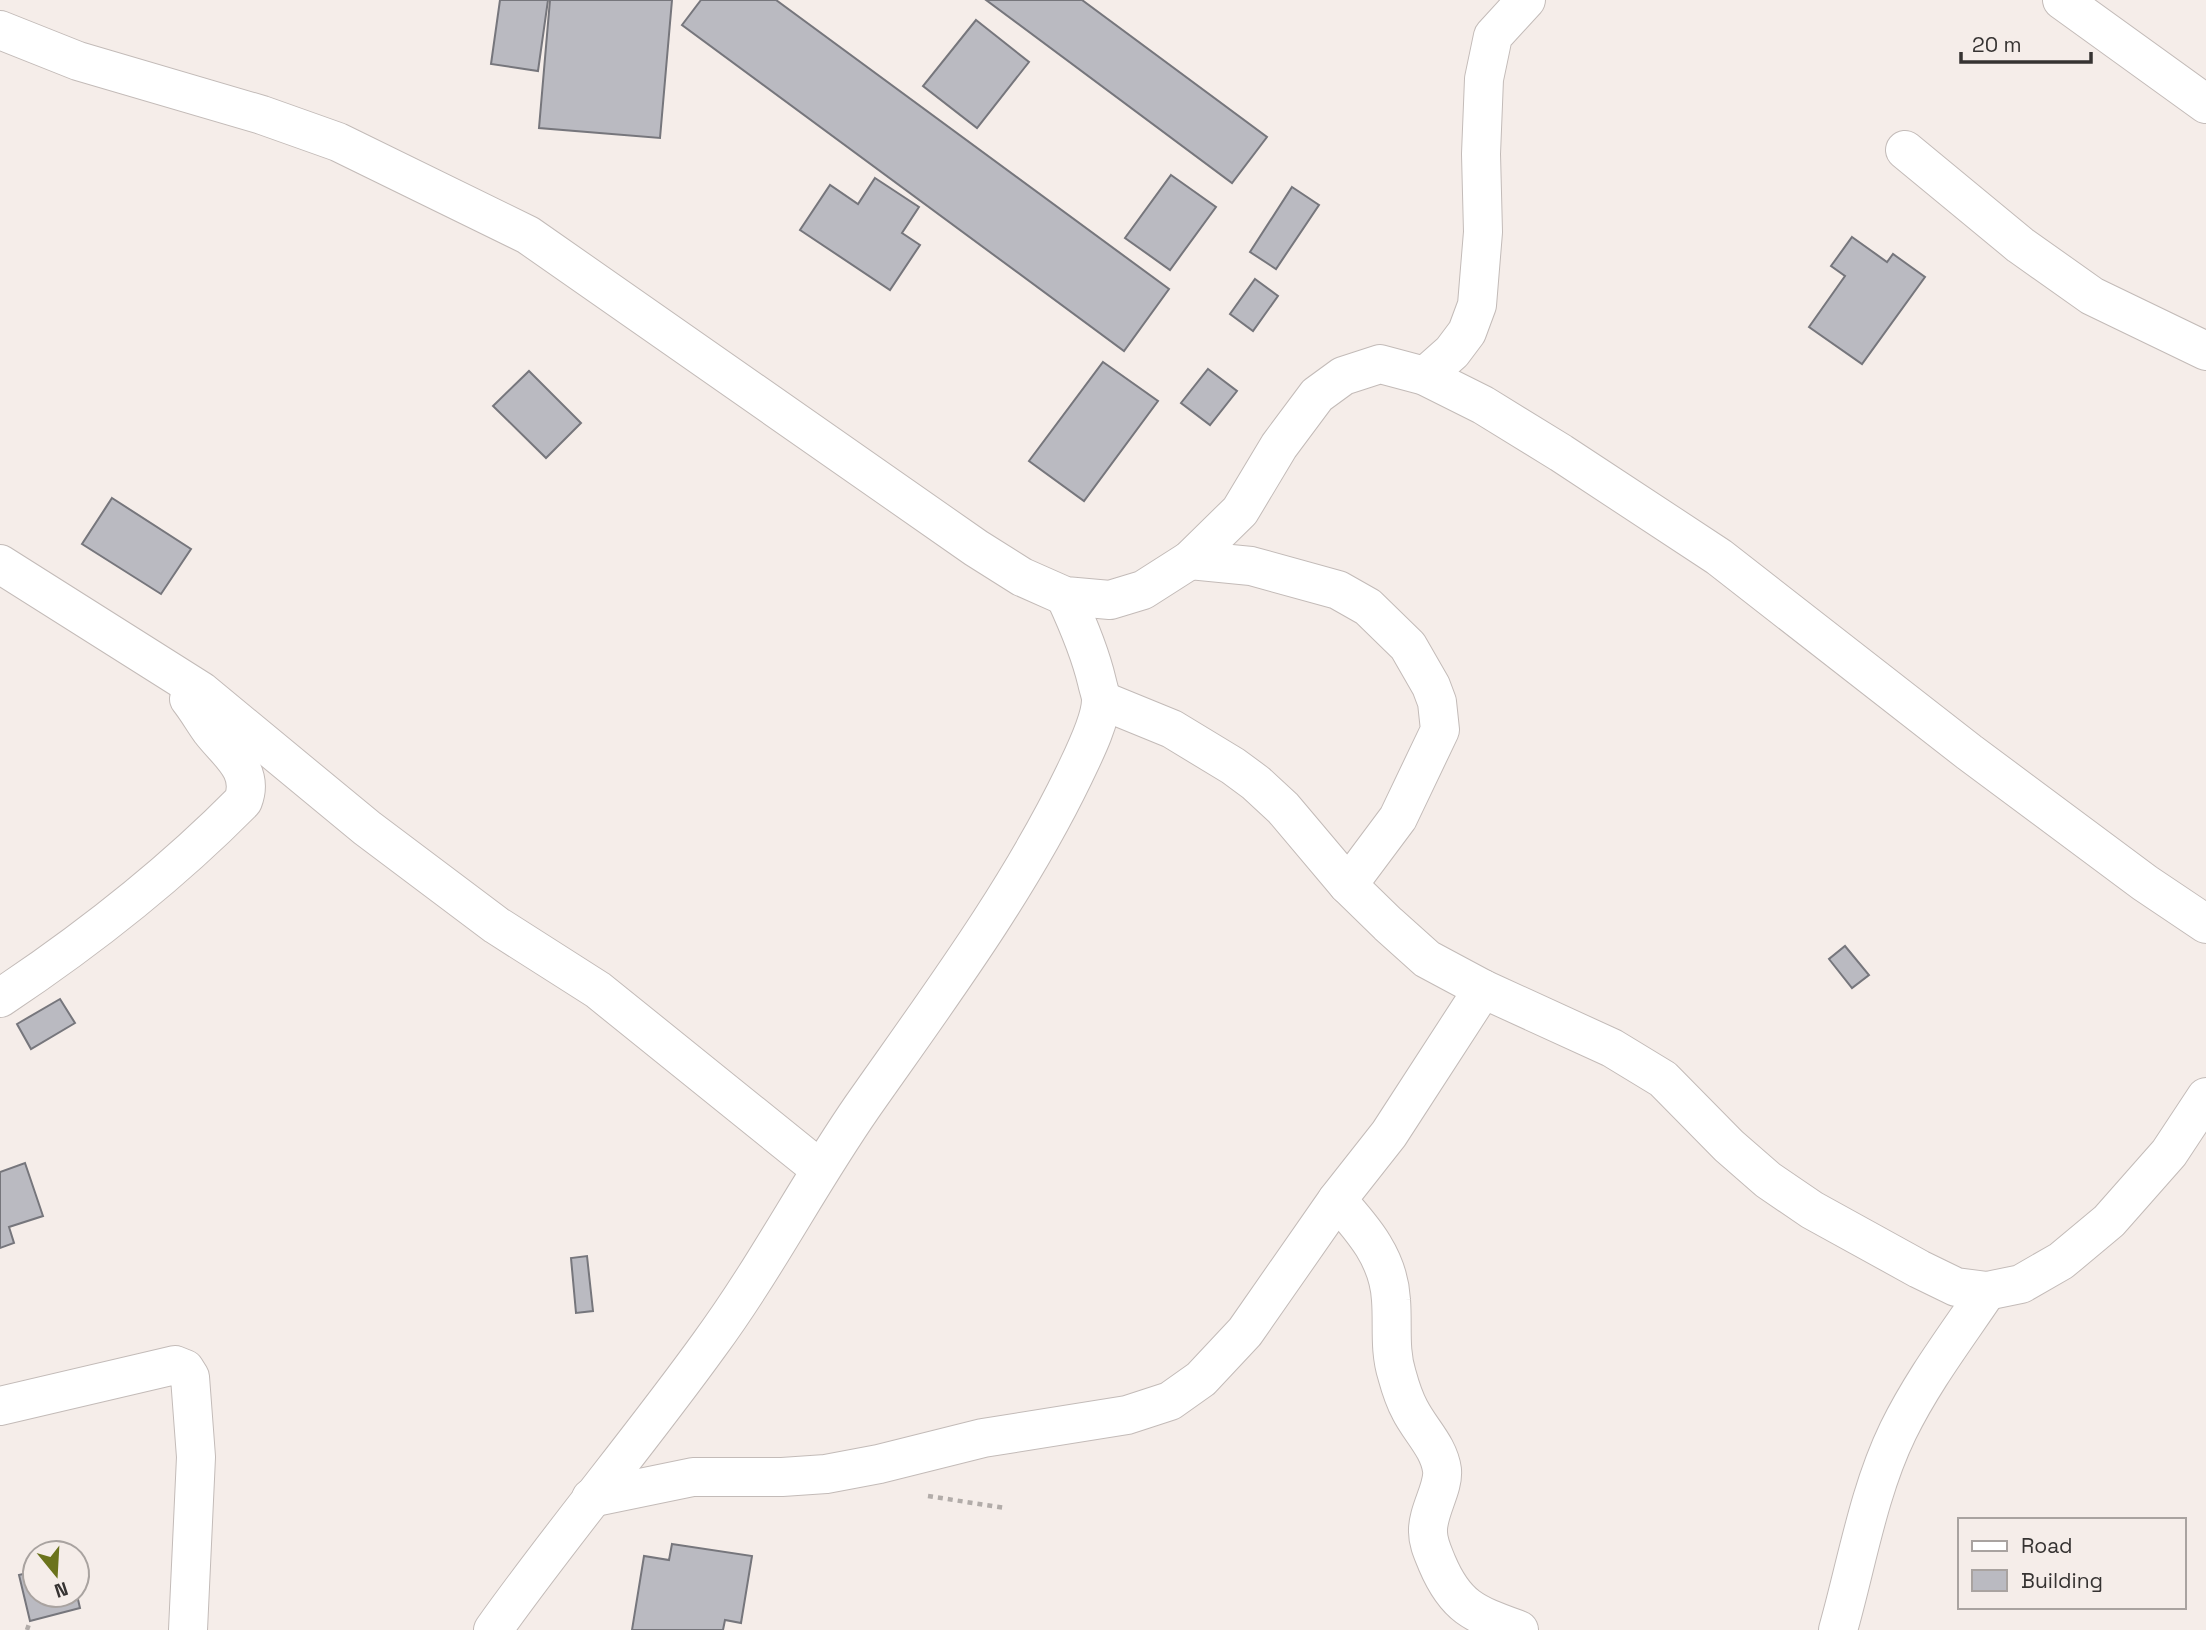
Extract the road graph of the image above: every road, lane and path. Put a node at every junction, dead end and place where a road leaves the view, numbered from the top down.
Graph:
1 (1526, 0) edge
2 (2062, 0) edge
3 (0, 30) edge
4 (2206, 104) edge
5 (1905, 150) dead end
6 (2206, 351) edge
7 (1425, 376) junction
8 (1190, 560) junction
9 (0, 564) edge
10 (1065, 596) junction
11 (172, 673) junction
12 (1101, 700) junction
13 (1348, 885) junction
14 (2206, 924) edge
15 (1483, 989) junction
16 (0, 998) edge
17 (2206, 1097) edge
18 (820, 1169) junction
19 (1337, 1200) junction
20 (1987, 1291) junction
21 (2, 1401) edge
22 (592, 1498) junction
23 (30, 1622) dead end
24 (27, 1630) edge
25 (188, 1630) edge
26 (493, 1630) edge
27 (1519, 1630) edge
28 (1838, 1630) edge

1 - 7 street
2 - 4 street
3 - 10 street
5 - 6 street
7 - 8 street
7 - 14 street
8 - 10 street
8 - 13 street
9 - 11 street
10 - 12 street
11 - 16 street
11 - 18 street
12 - 13 street
12 - 18 street
13 - 15 street
15 - 19 street
15 - 20 street
17 - 20 street
18 - 22 street
19 - 22 street
19 - 27 street
20 - 28 street
21 - 25 street
22 - 26 street
23 - 24 path

